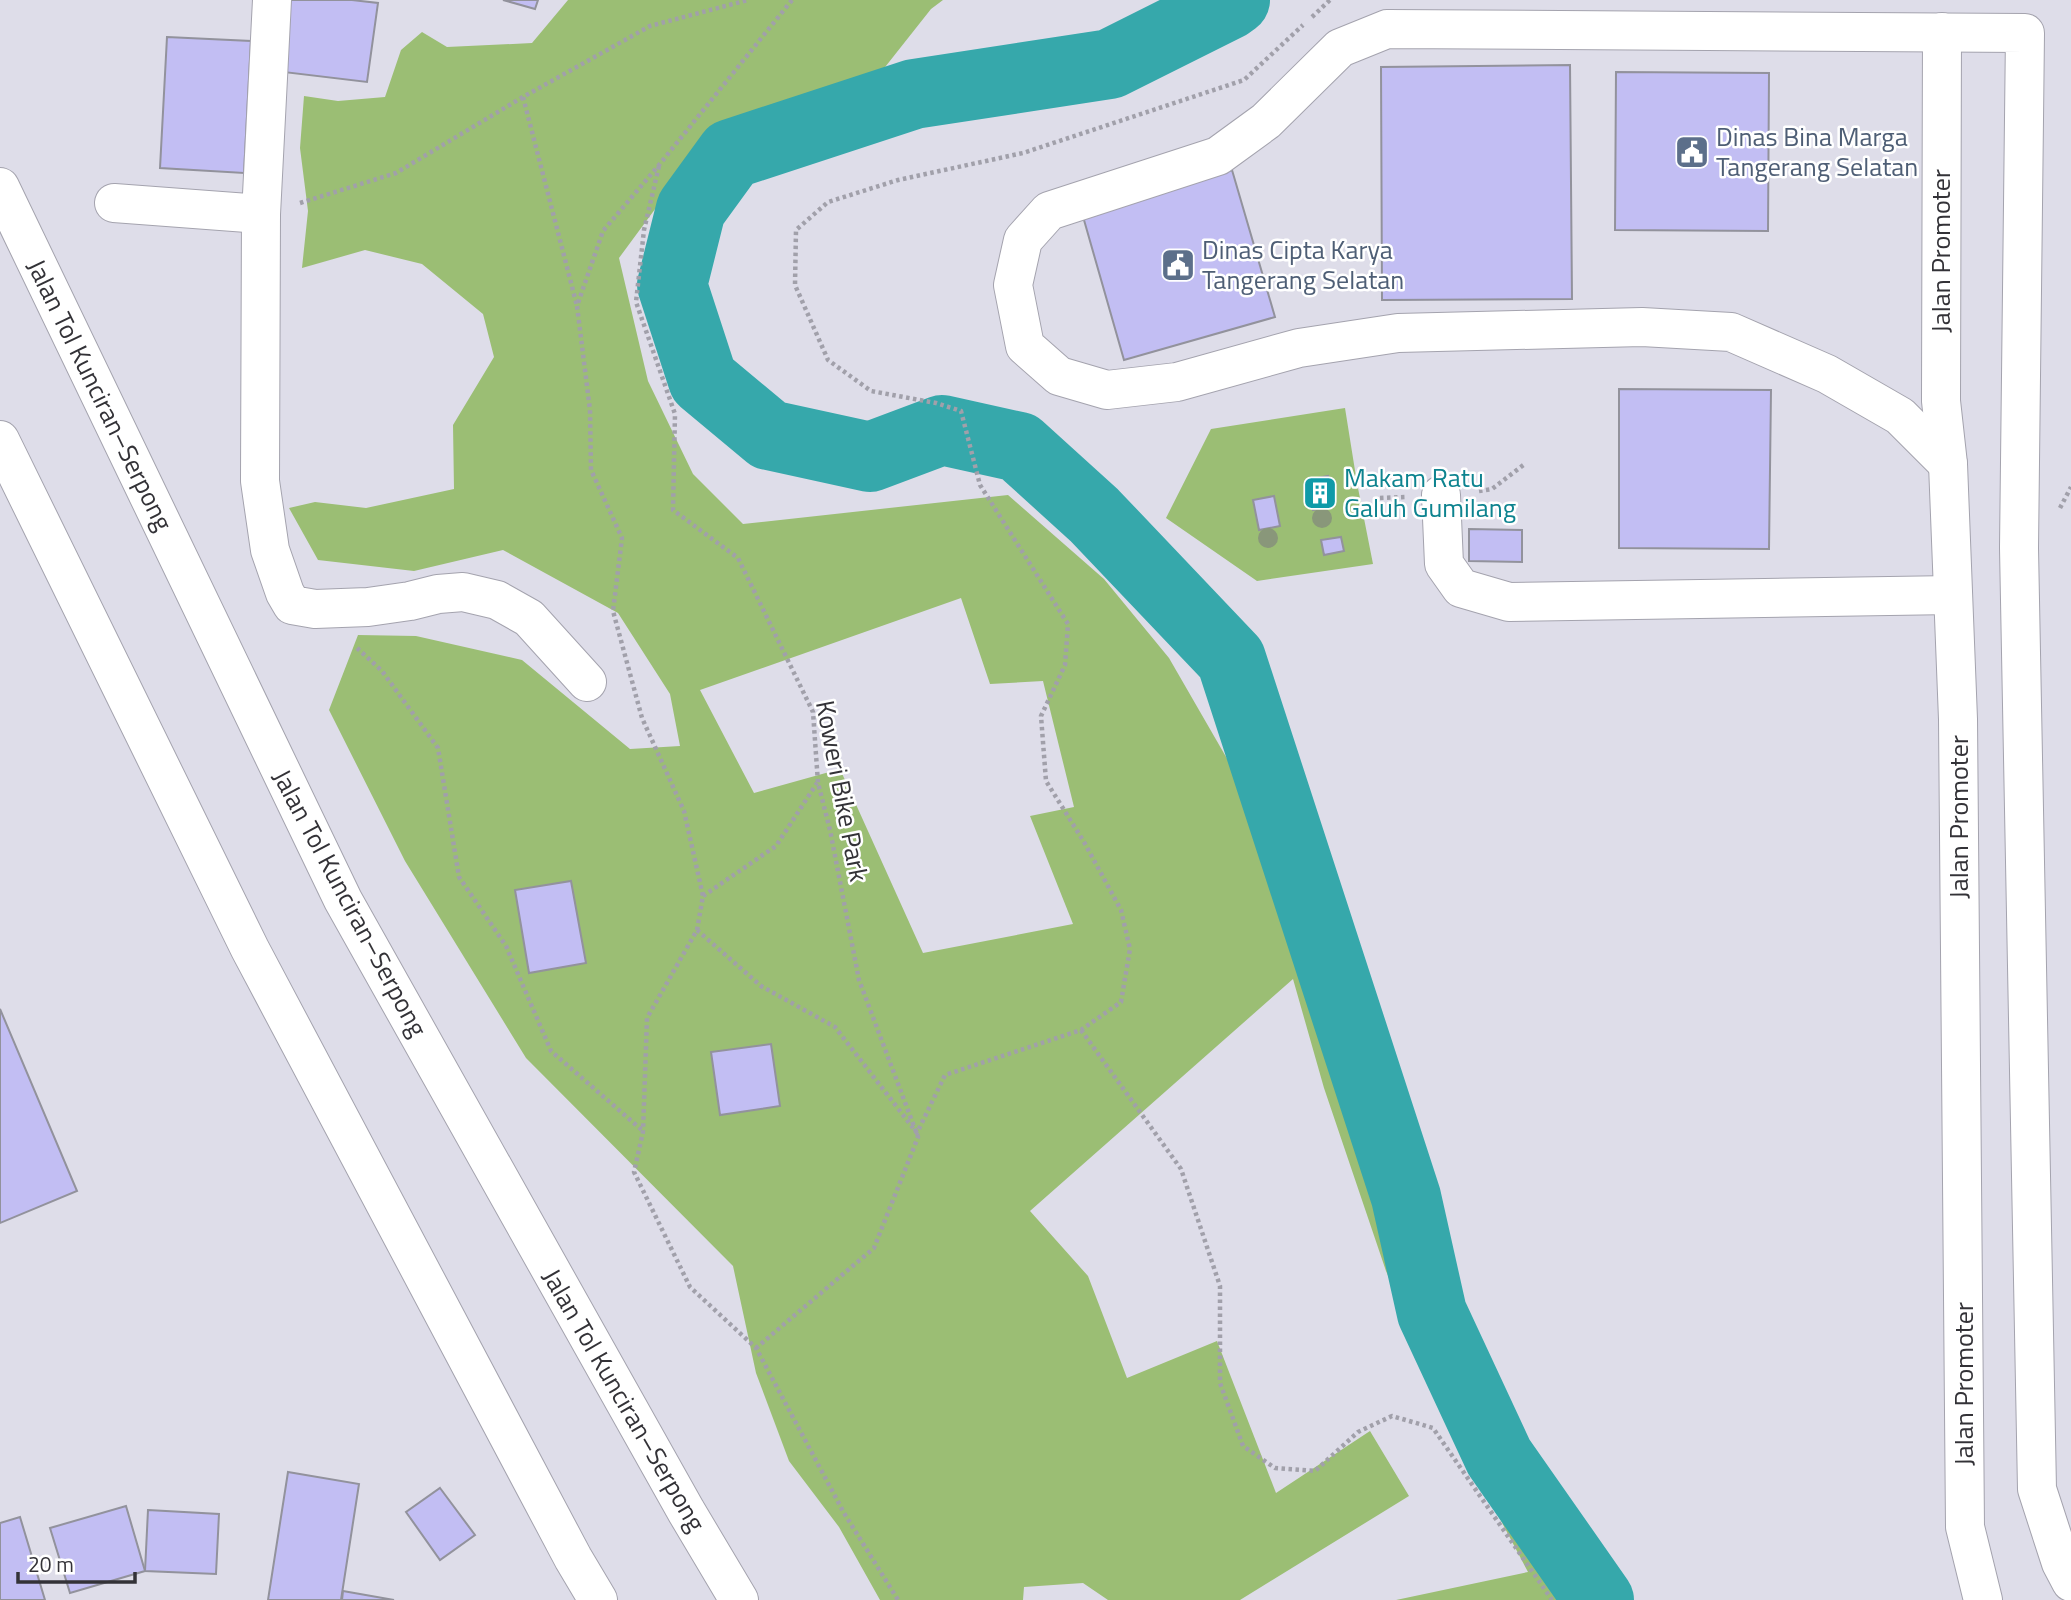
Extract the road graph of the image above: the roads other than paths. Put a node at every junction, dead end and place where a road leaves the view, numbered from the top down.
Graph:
1 (272, 0) edge
2 (1942, 32) junction
3 (0, 187) edge
4 (114, 203) dead end
5 (261, 214) junction
6 (0, 440) edge
7 (1948, 464) junction
8 (1441, 495) dead end
9 (1953, 595) junction
10 (587, 682) dead end
11 (2071, 1582) edge
12 (598, 1600) edge
13 (739, 1600) edge
14 (1983, 1600) edge

1 - 5 main road
2 - 7 main road, Jalan Promoter
2 - 7 main road
2 - 11 main road
3 - 13 main road, Jalan Tol Kunciran–Serpong
4 - 5 main road
5 - 10 main road
6 - 12 main road
7 - 9 main road, Jalan Promoter
8 - 9 main road
9 - 14 main road, Jalan Promoter

